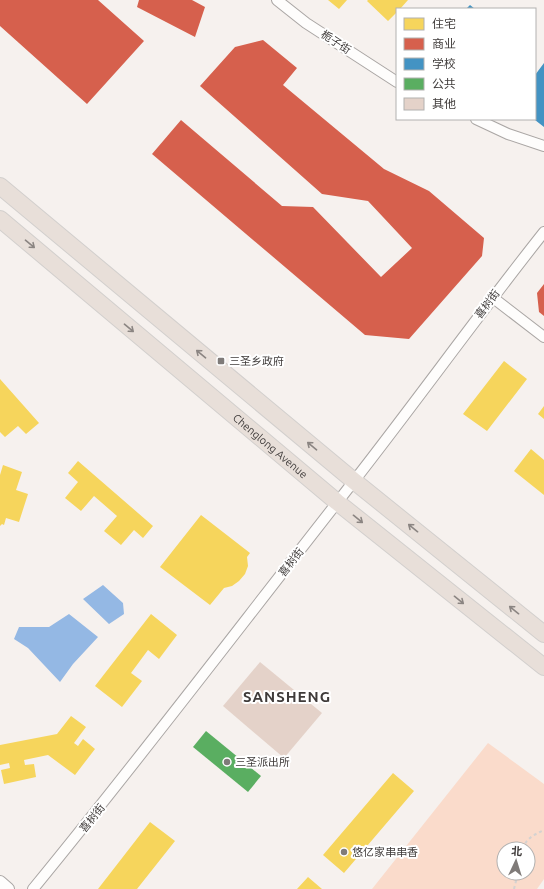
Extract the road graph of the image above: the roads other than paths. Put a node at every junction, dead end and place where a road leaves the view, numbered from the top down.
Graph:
1 (277, 0) edge
2 (396, 81) edge
3 (478, 120) edge
4 (544, 146) edge
5 (0, 186) edge
6 (0, 219) edge
7 (544, 232) edge
8 (492, 297) junction
9 (544, 337) edge
10 (354, 481) junction
11 (337, 502) junction
12 (544, 634) edge
13 (544, 668) edge
14 (0, 882) edge
15 (8, 889) edge
16 (33, 889) edge

1 - 2 street, 栀子街
3 - 4 street
10 -> 5 highway
6 -> 11 highway, Chenglong Avenue
7 - 8 street, 喜树街
8 - 9 street
8 - 10 street, 喜树街
10 - 11 street, 喜树街
12 -> 10 highway
11 -> 13 highway, Chenglong Avenue
11 - 16 street, 喜树街
14 - 15 street

